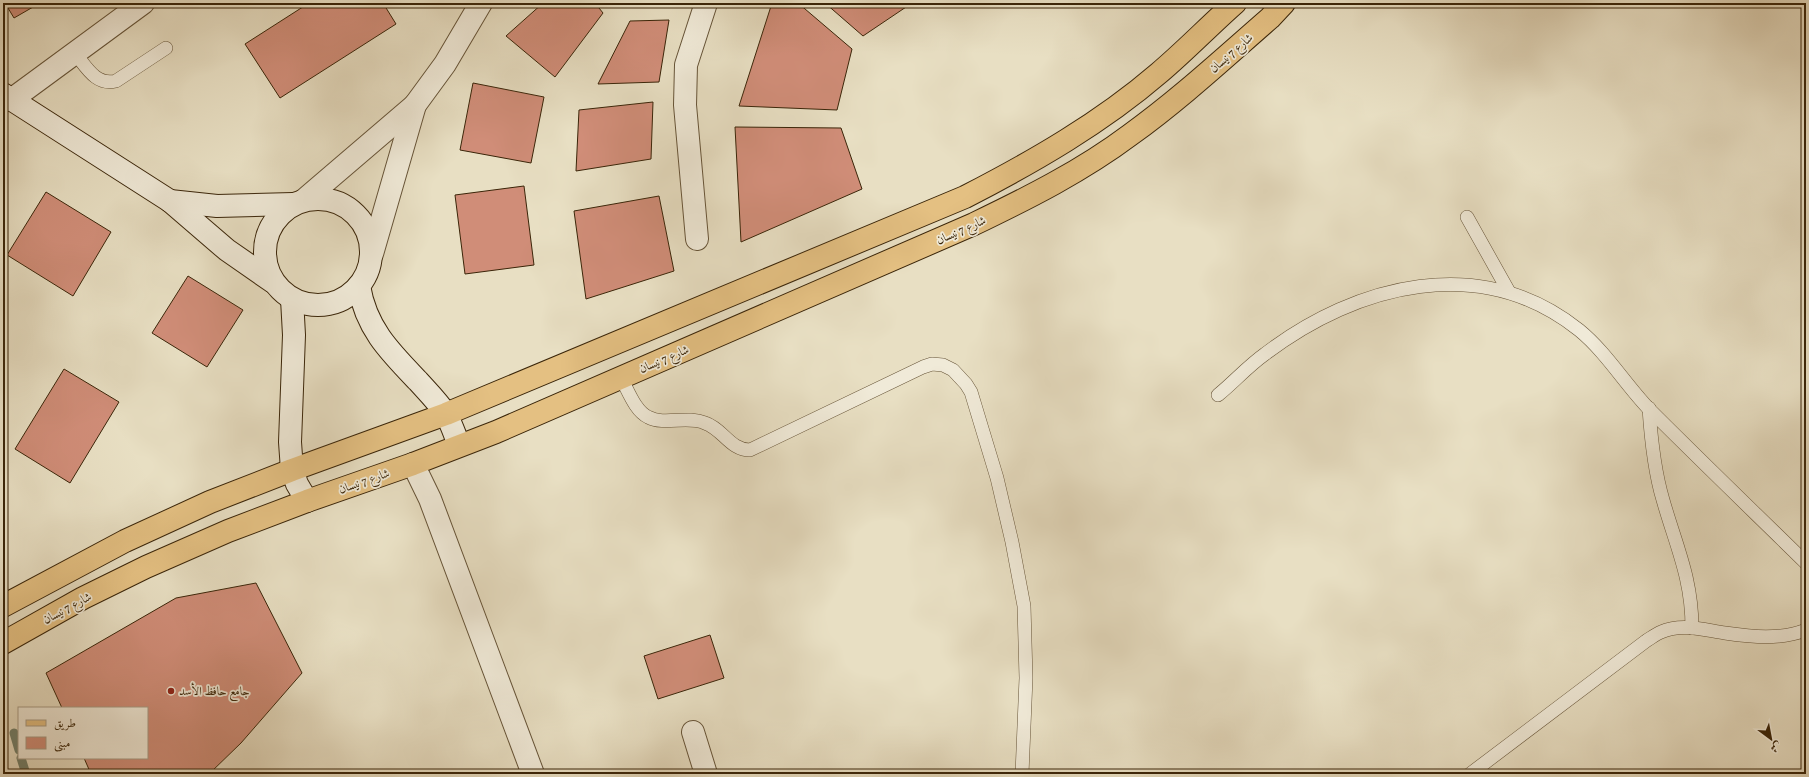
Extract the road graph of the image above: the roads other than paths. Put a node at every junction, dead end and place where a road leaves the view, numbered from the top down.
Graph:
1 (143, 3) edge
2 (481, 3) edge
3 (706, 3) edge
4 (1235, 3) edge
5 (1284, 3) edge
6 (166, 48) dead end
7 (74, 52) junction
8 (7, 97) edge
9 (415, 105) junction
10 (170, 201) junction
11 (299, 202) junction
12 (1467, 217) dead end
13 (697, 239) dead end
14 (372, 254) junction
15 (273, 282) junction
16 (359, 286) junction
17 (1509, 292) junction
18 (292, 299) junction
19 (621, 378) junction
20 (1218, 395) dead end
21 (1649, 408) junction
22 (446, 414) junction
23 (459, 445) junction
24 (413, 464) junction
25 (292, 470) junction
26 (307, 500) junction
27 (1806, 563) edge
28 (3, 606) edge
29 (1692, 628) junction
30 (1806, 630) edge
31 (3, 643) edge
32 (693, 732) dead end
33 (533, 774) edge
34 (706, 774) edge
35 (1022, 774) edge
36 (1470, 774) edge

1 - 7 street
2 - 9 street
3 - 13 street
4 - 22 main road
5 - 19 main road, شارع 7 نيسان
6 - 7 lane
7 - 8 street
8 - 10 street
9 - 11 street
9 - 14 street
10 - 11 street
10 - 15 street
11 - 14 street
11 - 15 street
12 - 17 lane
14 - 16 street
15 - 18 street
16 - 18 street
16 - 22 street
17 - 20 lane
17 - 21 lane
18 - 25 street
19 - 23 main road, شارع 7 نيسان
19 - 35 lane
21 - 27 lane
21 - 29 lane
22 - 23 street
22 - 25 main road
23 - 24 main road, شارع 7 نيسان
24 - 26 main road, شارع 7 نيسان
24 - 33 street
25 - 26 street
25 - 28 main road
26 - 31 main road, شارع 7 نيسان
29 - 30 lane
29 - 36 lane
32 - 34 street

